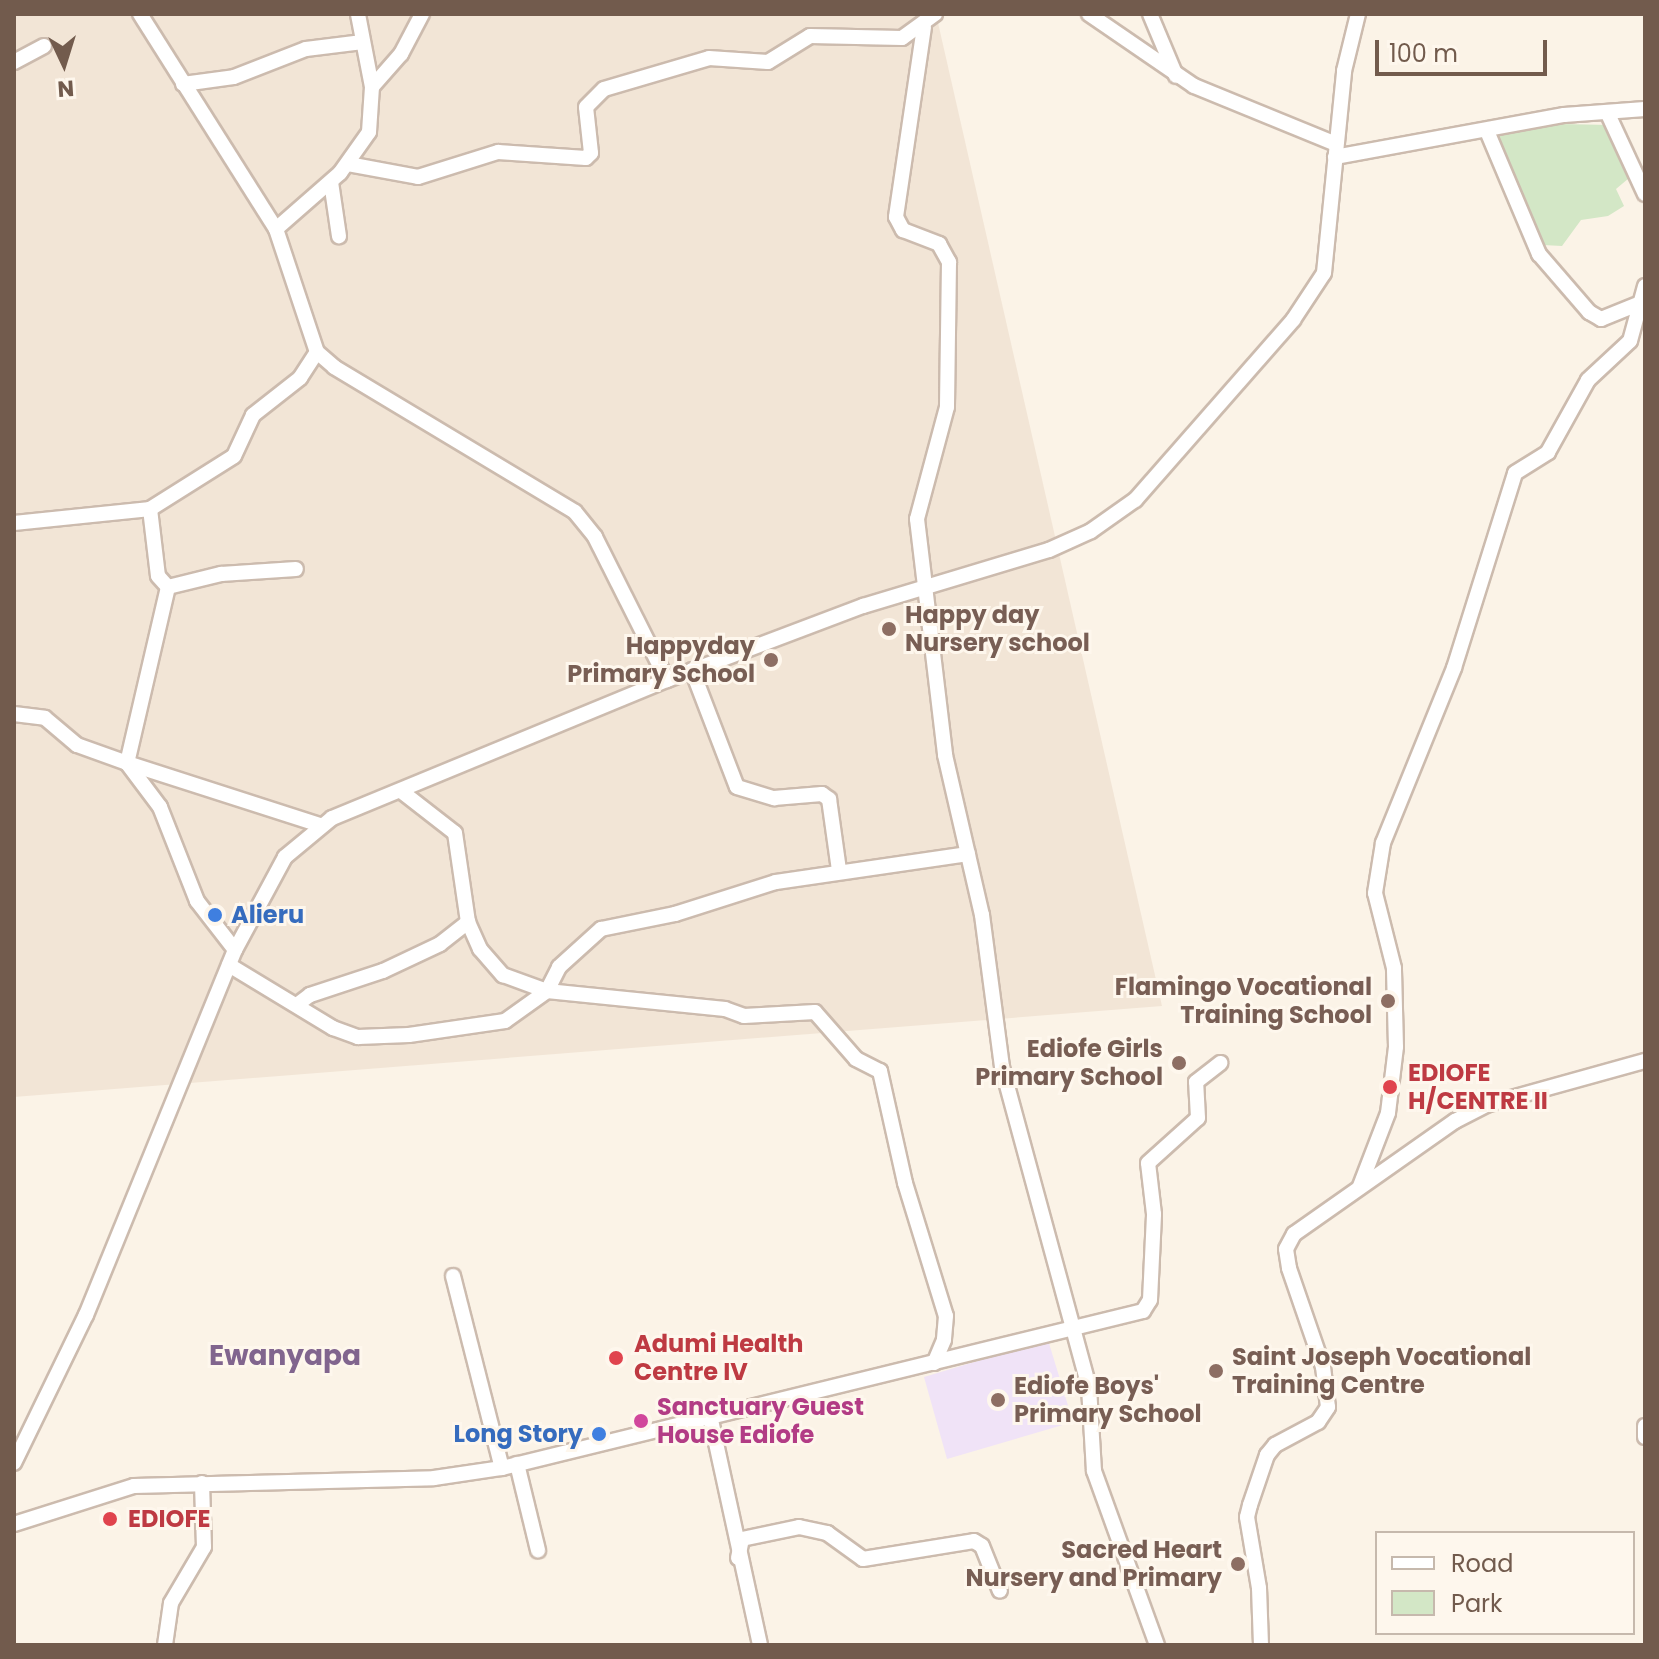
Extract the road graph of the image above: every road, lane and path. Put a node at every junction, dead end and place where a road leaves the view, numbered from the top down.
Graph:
1 (140, 14) edge
2 (358, 14) edge
3 (422, 14) edge
4 (935, 14) edge
5 (1089, 14) edge
6 (1150, 14) edge
7 (1358, 14) edge
8 (924, 27) junction
9 (363, 42) junction
10 (44, 46) dead end
11 (14, 62) edge
12 (1176, 76) junction
13 (183, 84) junction
14 (372, 87) junction
15 (1645, 109) edge
16 (1608, 114) junction
17 (1487, 131) junction
18 (1336, 150) junction
19 (348, 164) junction
20 (331, 182) junction
21 (1645, 194) edge
22 (276, 229) junction
23 (339, 236) dead end
24 (1645, 286) edge
25 (1638, 304) junction
26 (317, 352) junction
27 (150, 509) junction
28 (14, 523) edge
29 (296, 569) dead end
30 (923, 585) junction
31 (168, 587) junction
32 (692, 670) junction
33 (667, 680) junction
34 (14, 714) edge
35 (127, 763) junction
36 (401, 791) junction
37 (320, 825) junction
38 (968, 854) junction
39 (839, 870) junction
40 (468, 922) junction
41 (235, 950) junction
42 (229, 965) junction
43 (547, 991) junction
44 (298, 1004) junction
45 (1645, 1061) edge
46 (1220, 1063) dead end
47 (1360, 1186) junction
48 (453, 1276) dead end
49 (1076, 1330) junction
50 (934, 1363) junction
51 (711, 1420) junction
52 (1645, 1426) edge
53 (1645, 1437) edge
54 (14, 1463) edge
55 (517, 1464) junction
56 (502, 1468) junction
57 (202, 1483) junction
58 (14, 1524) edge
59 (538, 1550) dead end
60 (738, 1558) junction
61 (1000, 1591) dead end
62 (165, 1645) edge
63 (760, 1645) edge
64 (1157, 1645) edge
65 (1261, 1645) edge

1 - 13 street
2 - 9 street
3 - 14 street
4 - 8 street
5 - 12 street
6 - 12 street
7 - 18 street
8 - 19 street
8 - 30 street
9 - 13 street
9 - 14 street
10 - 11 street
12 - 18 street
13 - 22 street
14 - 19 street
15 - 16 street
16 - 17 street
16 - 21 street
17 - 18 street
17 - 25 street
18 - 30 street
19 - 20 street
20 - 22 street
20 - 23 street
22 - 26 street
24 - 25 street
25 - 47 street
26 - 27 street
26 - 33 street
27 - 28 street
27 - 31 street
29 - 31 street
30 - 32 street
30 - 38 street
31 - 35 street
32 - 33 street
32 - 39 street
33 - 36 street
34 - 35 street
35 - 37 street
35 - 41 street
36 - 37 street
36 - 40 street
37 - 41 street
38 - 39 street
38 - 49 street
39 - 43 street
40 - 43 street
40 - 44 street
41 - 42 street
42 - 44 street
42 - 54 street
43 - 44 street
43 - 50 street
45 - 47 street
46 - 49 street
47 - 65 street
48 - 56 street
49 - 50 street
49 - 64 street
50 - 51 street
51 - 55 street
51 - 60 street
52 - 53 street
55 - 56 street
55 - 59 street
56 - 57 street
57 - 58 street
57 - 62 street
60 - 61 street
60 - 63 street

